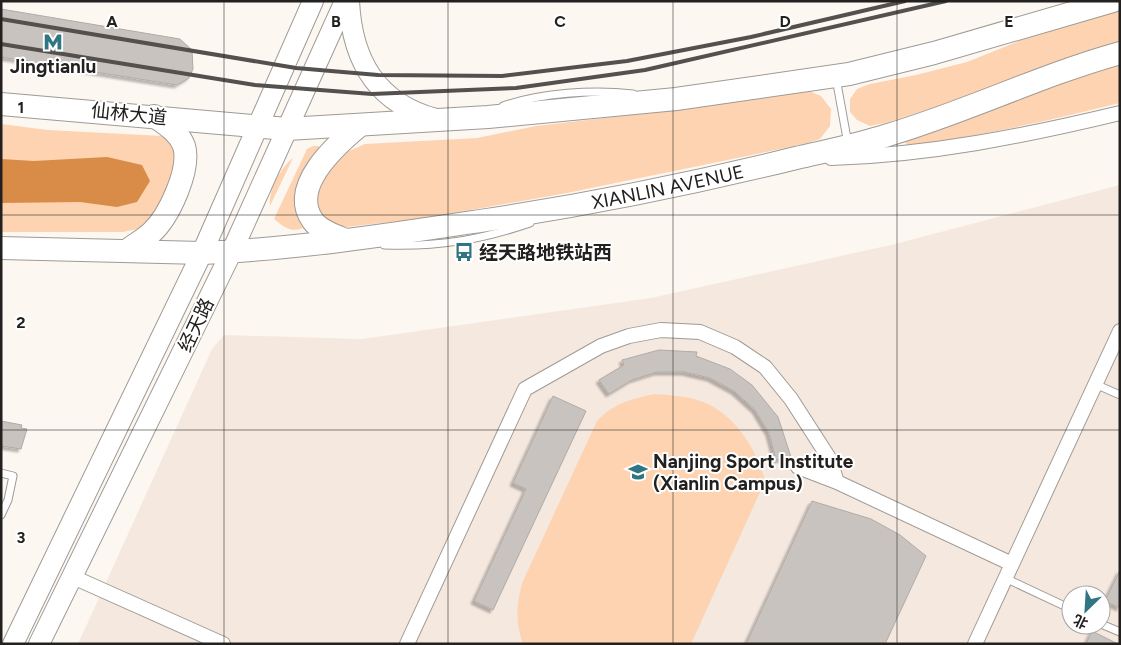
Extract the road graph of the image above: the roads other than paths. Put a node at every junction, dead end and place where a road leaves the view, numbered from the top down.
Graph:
1 (314, 1) edge
2 (345, 1) edge
3 (349, 1) edge
4 (1113, 1) edge
5 (1120, 53) edge
6 (835, 76) junction
7 (1, 104) edge
8 (1120, 113) edge
9 (154, 116) junction
10 (440, 120) junction
11 (359, 126) junction
12 (257, 127) junction
13 (287, 129) junction
14 (848, 145) junction
15 (793, 159) junction
16 (583, 205) junction
17 (346, 240) junction
18 (314, 245) junction
19 (1, 248) edge
20 (129, 249) junction
21 (232, 251) junction
22 (202, 253) junction
23 (1120, 331) edge
24 (1095, 384) junction
25 (1120, 395) edge
26 (798, 467) dead end
27 (1, 473) edge
28 (837, 482) junction
29 (1, 515) edge
30 (1012, 564) junction
31 (73, 577) junction
32 (1005, 578) junction
33 (1061, 604) edge
34 (13, 644) edge
35 (38, 644) edge
36 (223, 644) edge
37 (407, 644) edge
38 (975, 644) edge

1 - 12 main road, 经天路
2 - 13 main road, 经天路
3 - 10 main road
4 - 6 main road
5 - 14 main road, XIANLIN AVENUE
6 - 10 main road
6 - 14 lane
7 - 9 main road, 仙林大道
8 - 15 street
9 - 12 main road, 仙林大道
9 - 20 main road
10 - 11 main road
11 - 13 main road
11 - 17 main road
12 - 13 main road
12 - 22 main road, 经天路
13 - 21 main road, 经天路
14 - 15 main road, XIANLIN AVENUE
15 - 16 main road, XIANLIN AVENUE
16 - 17 main road, XIANLIN AVENUE
16 - 18 lane
17 - 18 main road, XIANLIN AVENUE
18 - 21 main road, XIANLIN AVENUE
19 - 20 main road
20 - 22 main road
21 - 22 main road, XIANLIN AVENUE
21 - 31 main road, 经天路
22 - 34 main road, 经天路
23 - 24 street
24 - 25 lane
24 - 30 street
26 - 28 street
27 - 29 lane
28 - 30 street
28 - 37 street
30 - 32 street
31 - 35 main road, 经天路
31 - 36 street
32 - 33 lane
32 - 38 street

